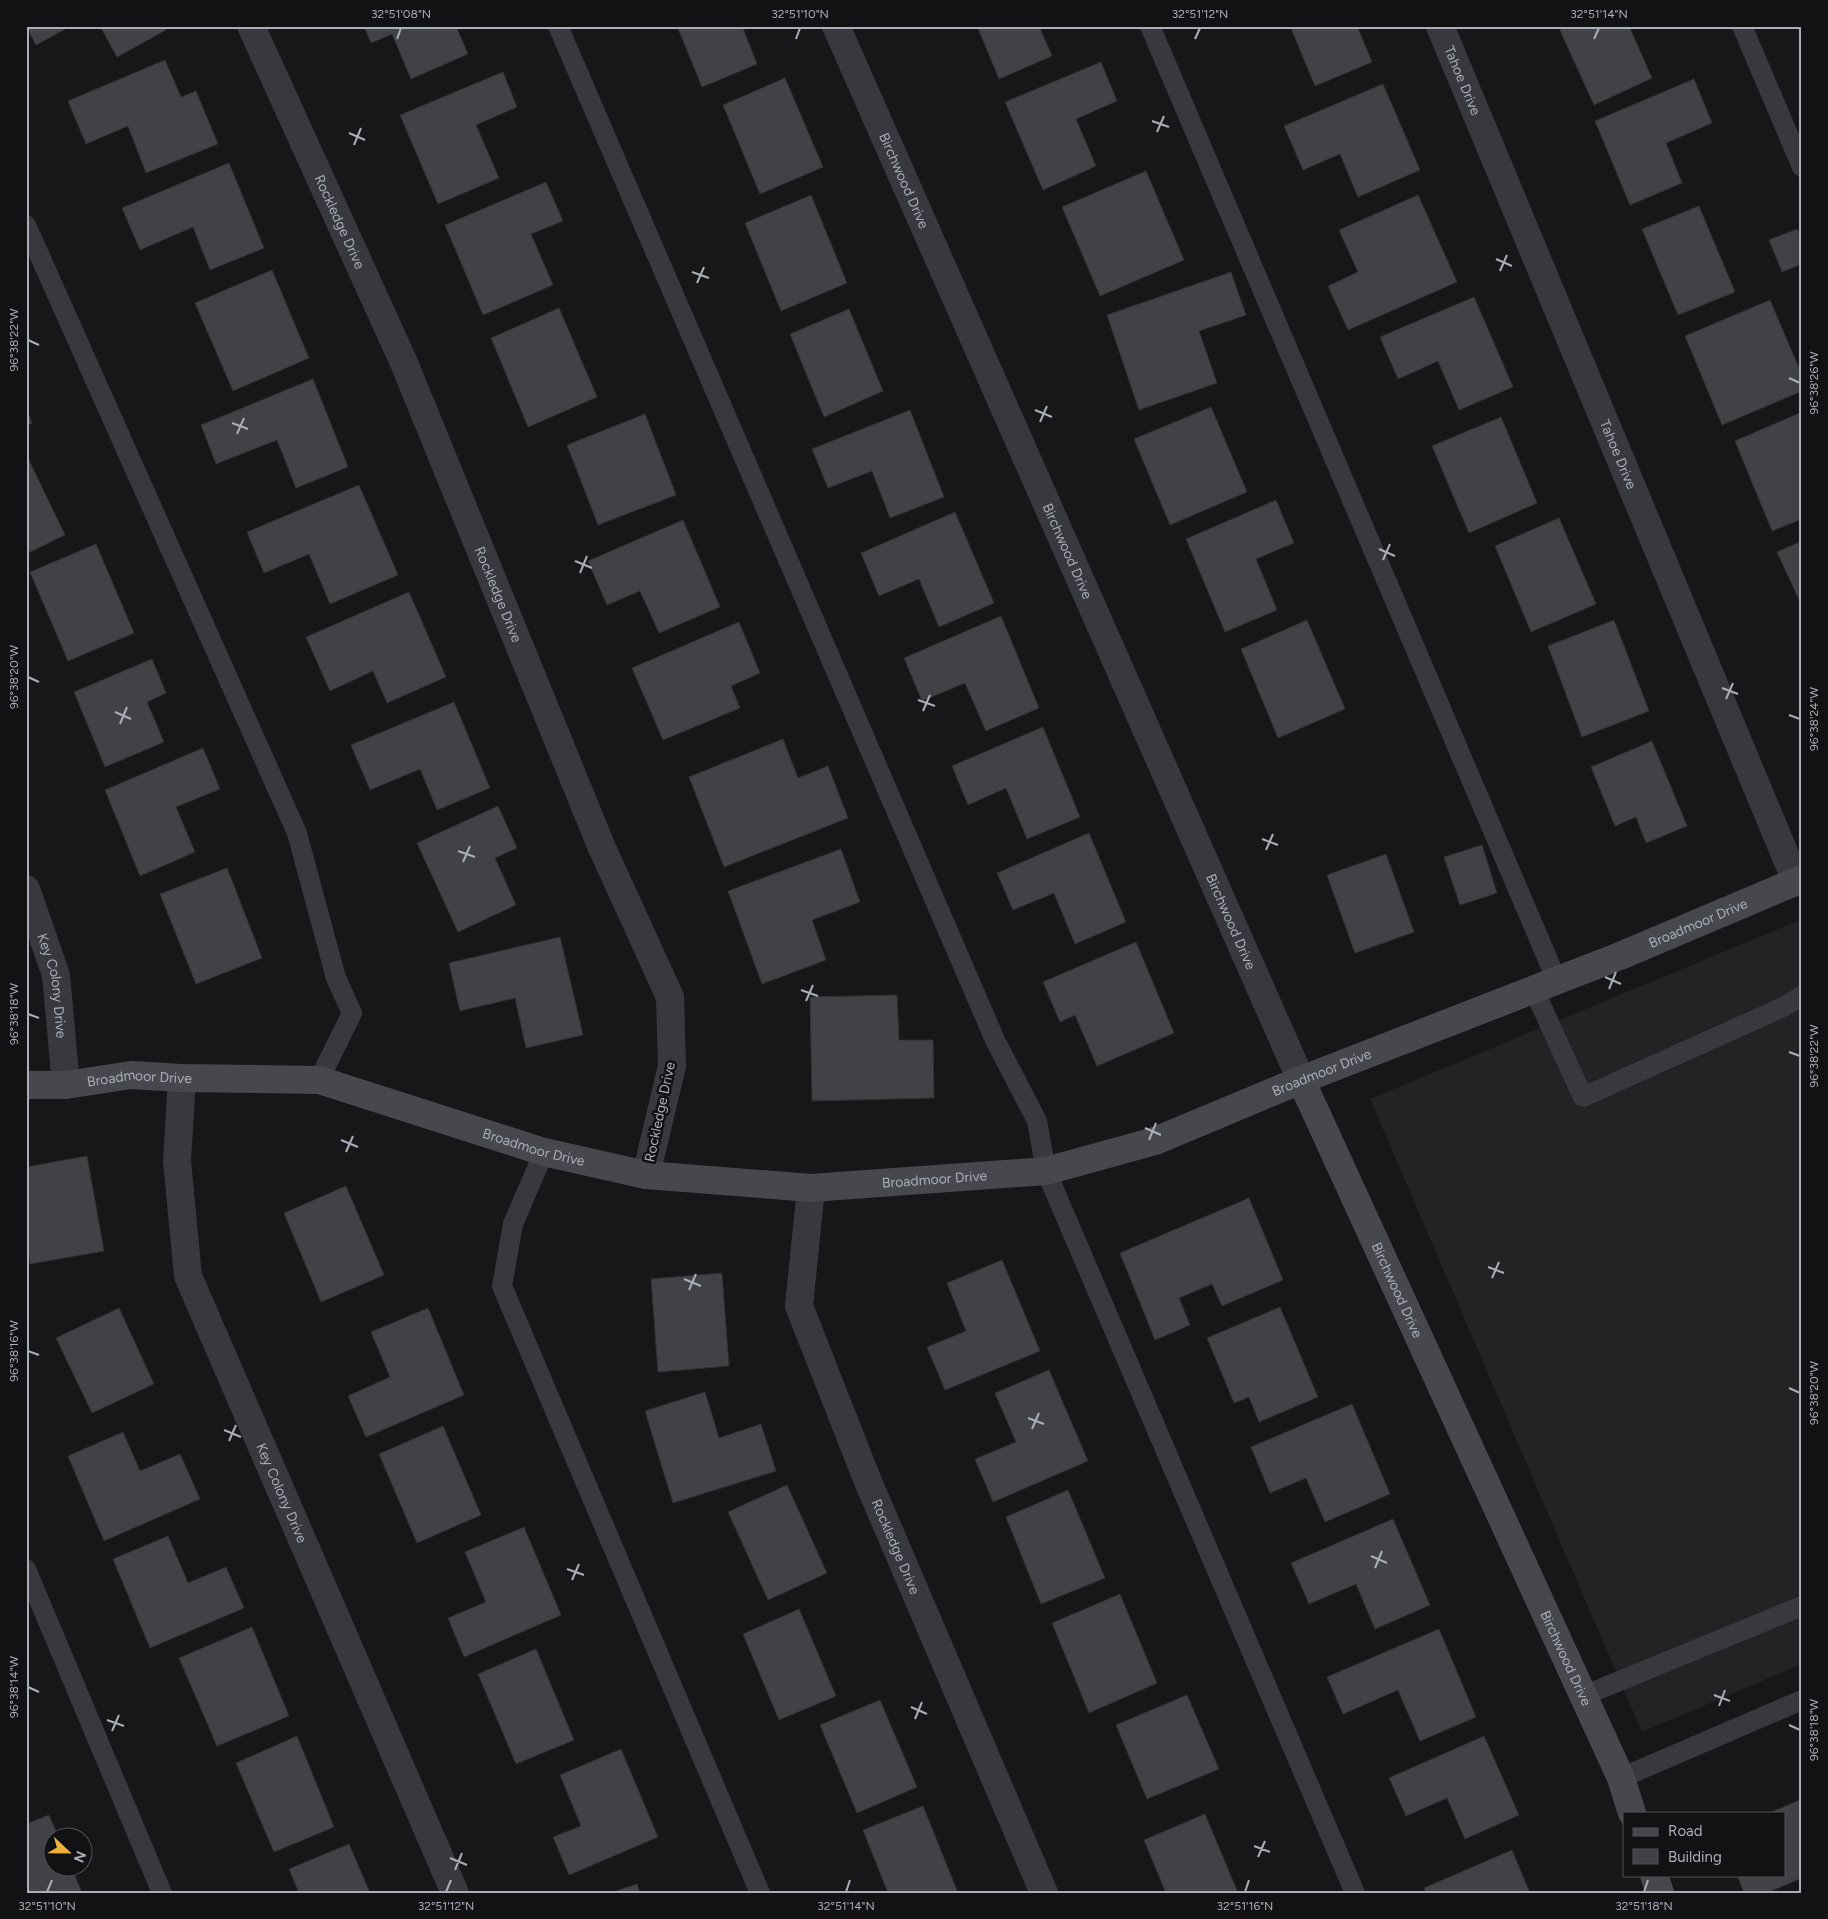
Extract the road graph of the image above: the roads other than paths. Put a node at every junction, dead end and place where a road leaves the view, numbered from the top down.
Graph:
1 (251, 26) edge
2 (558, 26) edge
3 (836, 26) edge
4 (1150, 26) edge
5 (1440, 26) edge
6 (1742, 26) edge
7 (1802, 167) edge
8 (26, 225) edge
9 (1800, 884) edge
10 (26, 889) edge
11 (1545, 985) junction
12 (1802, 996) edge
13 (182, 1078) junction
14 (320, 1080) junction
15 (1301, 1080) junction
16 (26, 1085) edge
17 (66, 1085) junction
18 (544, 1152) junction
19 (1046, 1171) junction
20 (646, 1175) junction
21 (811, 1188) junction
22 (26, 1569) edge
23 (1802, 1606) edge
24 (1583, 1696) junction
25 (1802, 1700) edge
26 (1620, 1778) junction
27 (1632, 1812) edge
28 (1654, 1876) edge
29 (162, 1893) edge
30 (455, 1893) edge
31 (760, 1893) edge
32 (1044, 1893) edge
33 (1355, 1893) edge
34 (1660, 1893) edge

1 - 20 street, Rockledge Drive
2 - 19 lane
3 - 15 street, Birchwood Drive
4 - 11 lane
5 - 9 street, Tahoe Drive
6 - 7 lane
8 - 14 lane
9 - 11 street, Broadmoor Drive
10 - 17 street, Key Colony Drive
11 - 12 lane
11 - 15 street, Broadmoor Drive
13 - 14 street, Broadmoor Drive
13 - 17 street, Broadmoor Drive
13 - 30 street, Key Colony Drive
14 - 18 street, Broadmoor Drive
15 - 19 street, Broadmoor Drive
15 - 24 street, Birchwood Drive
16 - 17 street, Broadmoor Drive
18 - 20 street, Broadmoor Drive
18 - 31 lane
19 - 21 street, Broadmoor Drive
19 - 33 lane
20 - 21 street, Broadmoor Drive
21 - 32 street, Rockledge Drive
22 - 29 lane
23 - 24 lane
24 - 26 street, Birchwood Drive
25 - 26 lane
26 - 27 street, Birchwood Drive
28 - 34 street

